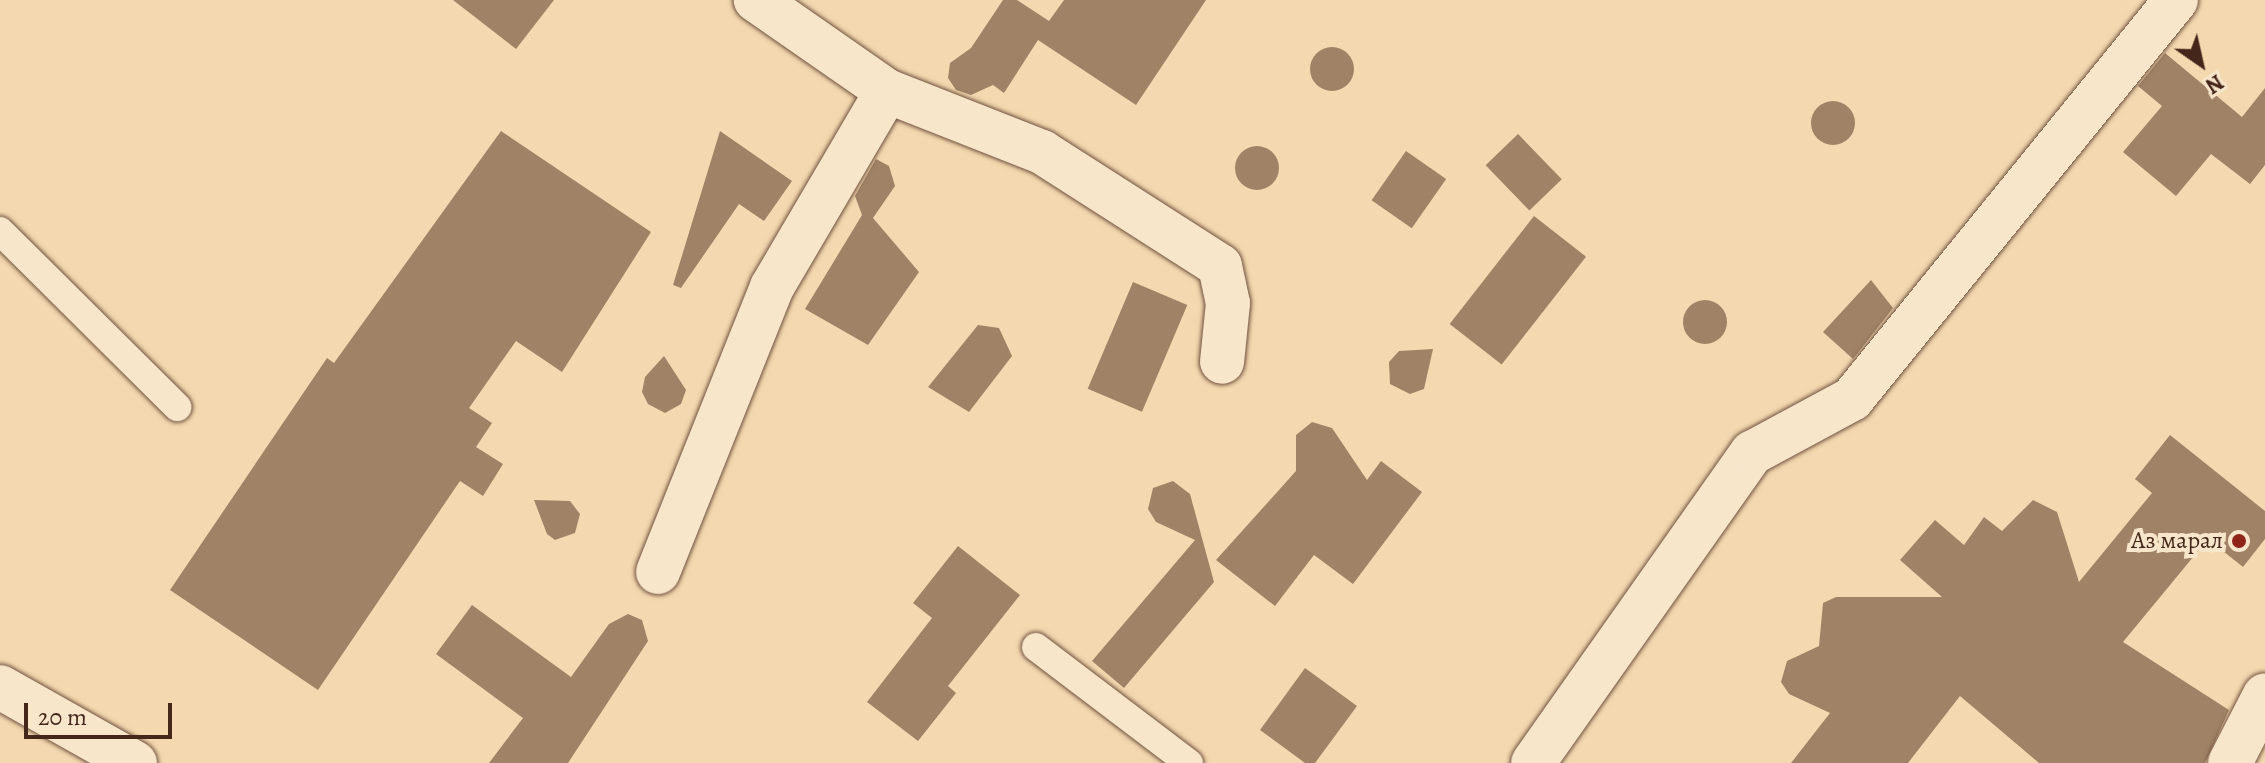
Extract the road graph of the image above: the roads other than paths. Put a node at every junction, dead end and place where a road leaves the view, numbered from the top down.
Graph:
1 (756, 0) edge
2 (2176, 0) edge
3 (887, 91) junction
4 (0, 231) edge
5 (1222, 362) dead end
6 (177, 407) dead end
7 (658, 572) dead end
8 (1036, 647) dead end
9 (0, 687) edge
10 (2265, 695) edge
11 (126, 761) edge
12 (1536, 762) edge
13 (1189, 763) edge
14 (2230, 763) edge

1 - 3 street
2 - 12 street
3 - 5 street
3 - 7 street
4 - 6 lane
8 - 13 lane
9 - 11 street
10 - 14 street

